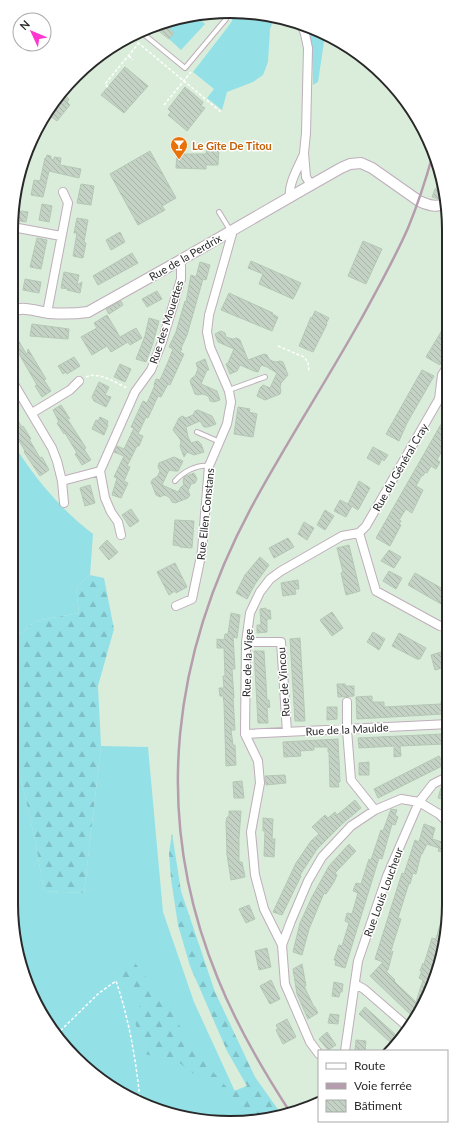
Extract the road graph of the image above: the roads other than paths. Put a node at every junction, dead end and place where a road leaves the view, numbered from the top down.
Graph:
1 (226, 18) edge
2 (304, 31) edge
3 (145, 36) edge
4 (304, 153) junction
5 (311, 185) junction
6 (63, 192) dead end
7 (290, 197) junction
8 (441, 206) edge
9 (219, 212) dead end
10 (18, 228) edge
11 (230, 231) junction
12 (61, 236) junction
13 (179, 261) junction
14 (18, 309) edge
15 (47, 312) junction
16 (442, 375) edge
17 (265, 377) dead end
18 (79, 381) road end
19 (18, 391) edge
20 (229, 391) junction
21 (442, 396) edge
22 (439, 399) junction
23 (32, 414) junction
24 (197, 432) dead end
25 (220, 442) junction
26 (209, 466) junction
27 (100, 471) junction
28 (62, 481) junction
29 (175, 481) dead end
30 (64, 504) dead end
31 (359, 533) junction
32 (121, 535) dead end
33 (176, 606) dead end
34 (442, 626) edge
35 (246, 642) junction
36 (347, 702) dead end
37 (442, 724) edge
38 (347, 730) junction
39 (287, 732) junction
40 (246, 734) junction
41 (442, 780) edge
42 (419, 802) junction
43 (375, 810) junction
44 (442, 817) edge
45 (282, 945) junction
46 (355, 984) junction
47 (404, 1024) edge
48 (345, 1050) edge
49 (318, 1053) edge

1 - 3 lane
2 - 4 street
4 - 5 street
4 - 7 street
5 - 7 street, Rue de la Perdrix
5 - 8 street, Rue de la Perdrix
6 - 12 street
7 - 11 street, Rue de la Perdrix
9 - 11 lane
10 - 12 street
11 - 13 street, Rue de la Perdrix
11 - 20 street, Rue Ellen Constans
12 - 15 street
13 - 15 street, Rue de la Perdrix
13 - 27 street, Rue des Mouettes
14 - 15 street, Rue de la Perdrix
16 - 22 street, Rue du Général Cray
17 - 20 lane
18 - 23 street
19 - 23 street
20 - 25 street, Rue Ellen Constans
21 - 22 street, Rue du Général Cray
22 - 31 street, Rue du Général Cray
23 - 28 street
24 - 25 lane
25 - 26 street, Rue Ellen Constans
26 - 29 lane
26 - 33 street, Rue Ellen Constans
27 - 28 street
27 - 32 street
28 - 30 street
31 - 34 street
31 - 35 street, Rue de la Vige
35 - 39 street, Rue de Vincou
35 - 40 street, Rue de la Vige
36 - 38 street
37 - 38 street, Rue de la Maulde
38 - 39 street, Rue de la Maulde
38 - 43 street
39 - 40 street, Rue de la Maulde
40 - 45 street
41 - 42 street, Rue Louis Loucheur
42 - 43 street
42 - 44 street
42 - 46 street, Rue Louis Loucheur
43 - 45 street
45 - 49 street
46 - 47 street
46 - 48 street, Rue Louis Loucheur

